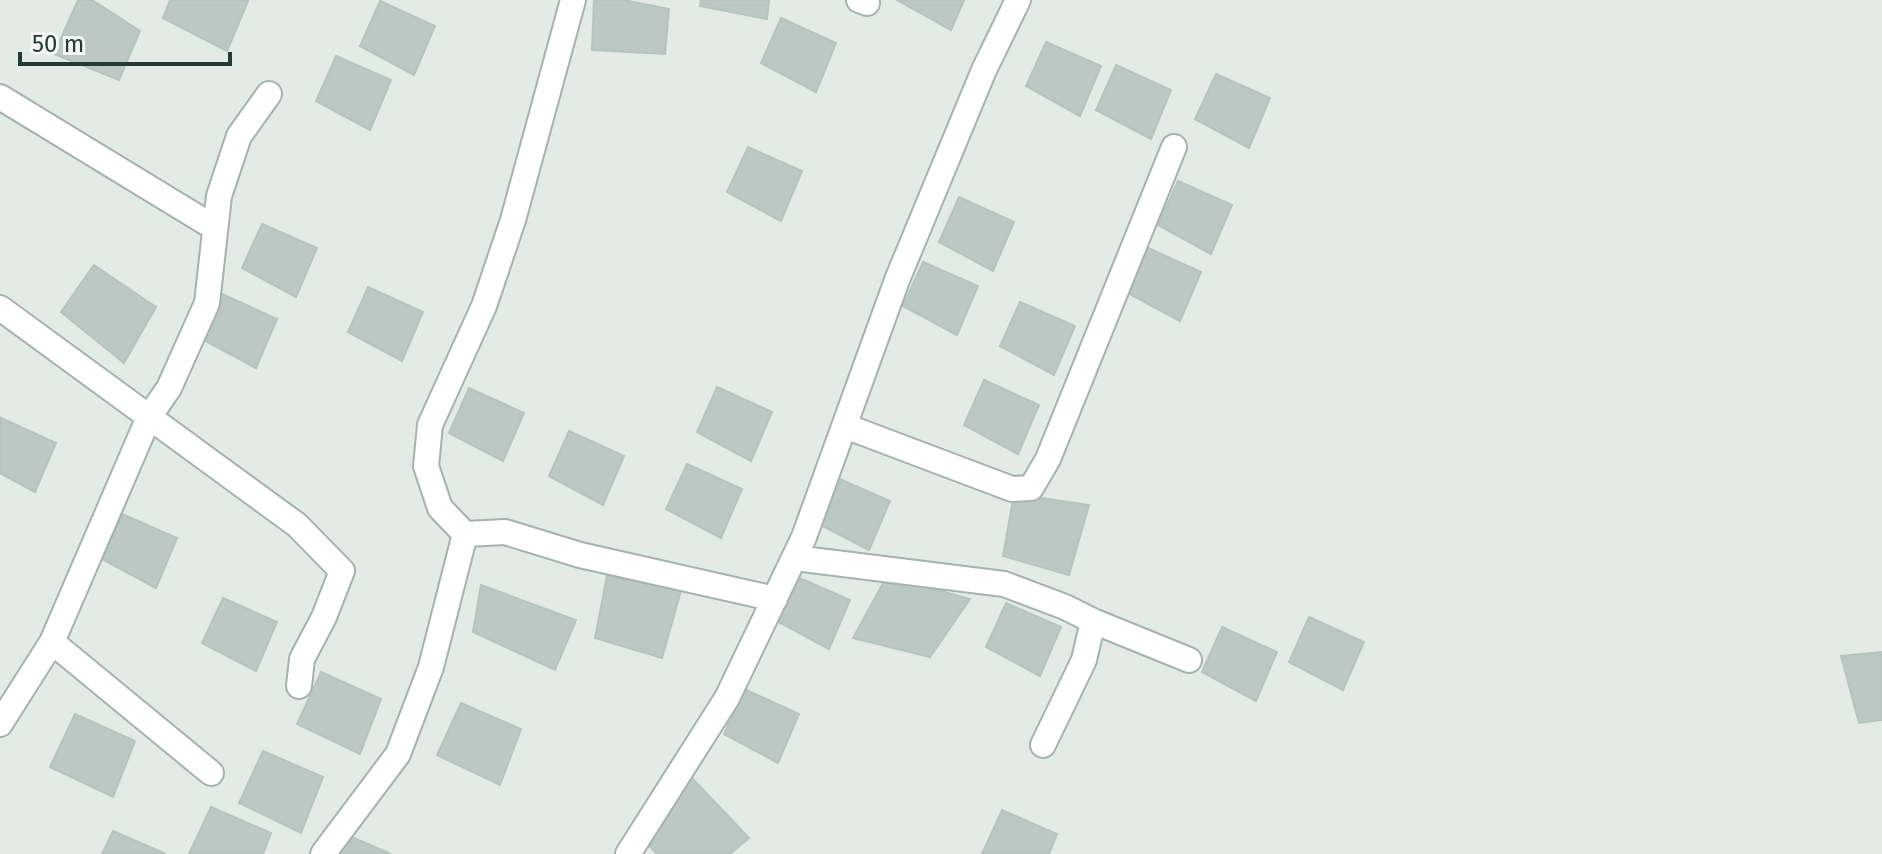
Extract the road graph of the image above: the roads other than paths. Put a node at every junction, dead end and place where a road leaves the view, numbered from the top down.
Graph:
1 (573, 0) edge
2 (1018, 0) edge
3 (269, 94) dead end
4 (0, 97) edge
5 (1174, 147) dead end
6 (215, 228) junction
7 (0, 308) edge
8 (149, 417) junction
9 (845, 426) junction
10 (465, 534) junction
11 (795, 558) junction
12 (775, 599) junction
13 (1093, 621) junction
14 (52, 642) junction
15 (1189, 660) dead end
16 (299, 686) dead end
17 (0, 724) edge
18 (1043, 745) dead end
19 (211, 773) dead end
20 (323, 854) edge
21 (628, 854) edge

1 - 10 street
2 - 9 street
3 - 6 street
4 - 6 street
5 - 9 street
6 - 8 street
7 - 8 street
8 - 14 street
8 - 16 street
9 - 11 street
10 - 12 street
10 - 20 street
11 - 12 street
11 - 13 street
12 - 21 street
13 - 15 street
13 - 18 street
14 - 17 street
14 - 19 street

